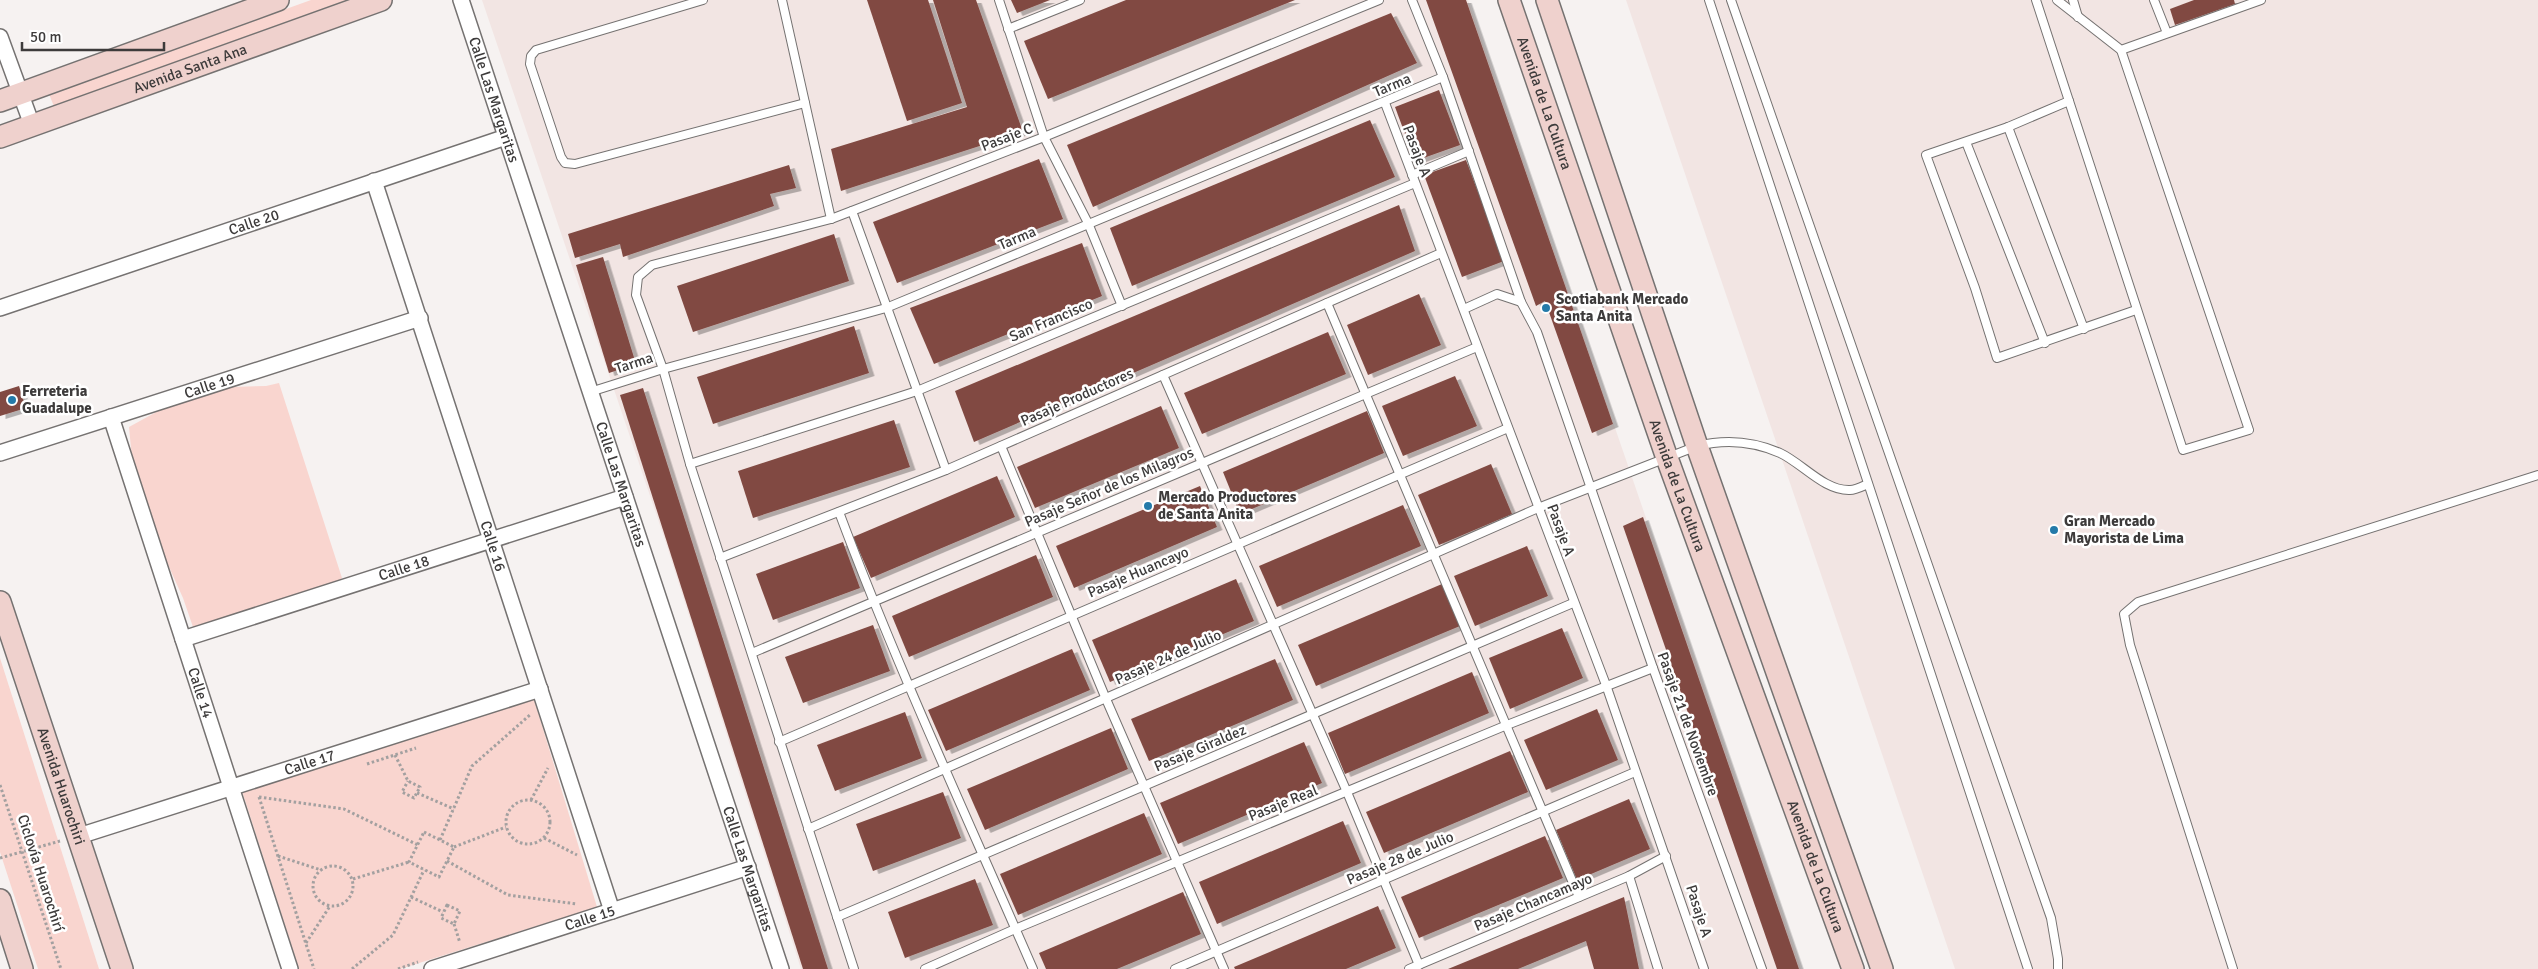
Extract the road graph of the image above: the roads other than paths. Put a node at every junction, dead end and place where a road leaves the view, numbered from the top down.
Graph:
1 (278, 0) edge
2 (381, 0) edge
3 (461, 0) edge
4 (703, 0) edge
5 (782, 0) edge
6 (998, 0) edge
7 (1080, 0) edge
8 (1379, 0) edge
9 (1412, 0) edge
10 (1509, 0) edge
11 (1548, 0) edge
12 (1709, 0) edge
13 (1731, 0) edge
14 (2036, 0) edge
15 (2057, 0) edge
16 (2072, 0) edge
17 (2154, 0) edge
18 (2260, 0) edge
19 (2079, 19) junction
20 (1008, 28) junction
21 (2167, 33) junction
22 (0, 37) edge
23 (2121, 50) junction
24 (1443, 77) junction
25 (21, 93) junction
26 (0, 101) edge
27 (2069, 102) junction
28 (805, 103) junction
29 (1384, 103) junction
30 (32, 125) junction
31 (2008, 127) junction
32 (0, 137) edge
33 (506, 137) junction
34 (1044, 138) junction
35 (1966, 142) junction
36 (1469, 151) junction
37 (1412, 174) junction
38 (374, 182) junction
39 (1415, 183) junction
40 (852, 211) junction
41 (831, 219) junction
42 (1088, 224) junction
43 (1441, 253) junction
44 (1521, 302) junction
45 (1327, 303) junction
46 (1122, 306) junction
47 (0, 308) edge
48 (886, 308) junction
49 (1464, 309) junction
50 (2136, 310) junction
51 (420, 318) junction
52 (2084, 329) junction
53 (2045, 343) junction
54 (1477, 347) junction
55 (663, 368) junction
56 (1163, 375) junction
57 (918, 391) junction
58 (590, 392) junction
59 (1364, 395) junction
60 (111, 417) junction
61 (1508, 428) junction
62 (1001, 446) junction
63 (1697, 446) junction
64 (0, 452) edge
65 (1667, 458) junction
66 (1201, 463) junction
67 (690, 464) junction
68 (946, 470) junction
69 (1398, 475) junction
70 (2538, 476) edge
71 (1868, 484) junction
72 (1590, 488) junction
73 (625, 497) junction
74 (1538, 508) junction
75 (839, 512) junction
76 (1037, 532) junction
77 (491, 540) junction
78 (1237, 545) junction
79 (1433, 554) junction
80 (720, 558) junction
81 (872, 601) junction
82 (0, 602) edge
83 (1573, 604) junction
84 (1071, 616) junction
85 (1273, 626) junction
86 (183, 639) junction
87 (1474, 648) junction
88 (752, 653) junction
89 (1653, 668) junction
90 (1606, 685) junction
91 (908, 686) junction
92 (540, 689) junction
93 (1106, 699) junction
94 (1314, 715) junction
95 (1507, 726) junction
96 (779, 742) junction
97 (946, 770) junction
98 (1635, 772) junction
99 (1145, 787) junction
100 (231, 788) junction
101 (1347, 792) junction
102 (1543, 810) junction
103 (808, 829) junction
104 (79, 836) junction
105 (984, 855) junction
106 (1666, 856) junction
107 (1177, 862) junction
108 (748, 867) junction
109 (1629, 876) junction
110 (1384, 880) junction
111 (1579, 897) junction
112 (0, 900) edge
113 (612, 911) junction
114 (837, 917) junction
115 (1015, 929) junction
116 (1216, 952) junction
117 (429, 964) edge
118 (1419, 965) junction
119 (22, 969) edge
120 (122, 969) edge
121 (290, 969) edge
122 (781, 969) edge
123 (854, 969) edge
124 (925, 969) edge
125 (1033, 969) edge
126 (1176, 969) edge
127 (1224, 969) edge
128 (1409, 969) edge
129 (1658, 969) edge
130 (1704, 969) edge
131 (1762, 969) edge
132 (1853, 969) edge
133 (1882, 969) edge
134 (2028, 969) edge
135 (2058, 969) edge
136 (2234, 969) edge

1 - 25 main road
2 - 30 main road, Avenida Santa Ana
3 - 33 street, Calle Las Margaritas
4 - 28 lane
5 - 28 lane
6 - 20 lane
7 - 20 lane
8 - 34 lane, Pasaje C
9 - 24 lane
10 - 65 main road, Avenida de La Cultura
11 - 63 main road, Avenida de La Cultura
12 - 71 lane
13 - 135 lane
14 - 27 lane
15 - 19 lane
16 - 19 lane
17 - 21 lane
18 - 21 lane
19 - 23 lane
20 - 34 lane
21 - 23 lane
22 - 25 street
23 - 50 lane
24 - 29 lane, Tarma
24 - 36 lane
25 - 26 main road
25 - 30 street
27 - 31 lane
27 - 50 lane
28 - 41 lane
29 - 37 lane, Pasaje A
29 - 42 lane, Tarma
30 - 32 main road, Avenida Santa Ana
31 - 35 lane
31 - 52 lane
33 - 38 street, Calle 20
33 - 58 street, Calle Las Margaritas
34 - 40 lane, Pasaje C
34 - 42 lane
35 - 53 lane
35 - 53 lane
36 - 37 lane
36 - 44 lane
37 - 39 lane, Pasaje A
38 - 47 street, Calle 20
38 - 51 street, Calle 16
39 - 43 lane, Pasaje A
39 - 46 lane, San Francisco
40 - 41 lane, Pasaje C
40 - 48 lane
41 - 55 lane, Pasaje C
42 - 46 lane
42 - 48 lane, Tarma
43 - 45 lane, Pasaje Productores
43 - 49 lane, Pasaje A
44 - 49 lane
44 - 72 lane, Pasaje 21 de Noviembre
45 - 56 lane, Pasaje Productores
45 - 59 lane
46 - 57 lane, San Francisco
48 - 55 lane, Tarma
48 - 57 lane
49 - 54 lane, Pasaje A
50 - 52 lane
51 - 60 street, Calle 19
51 - 77 street, Calle 16
52 - 53 lane
54 - 59 lane, Pasaje Señor de los Milagros
54 - 61 lane, Pasaje A
55 - 58 lane, Tarma
55 - 67 lane
56 - 62 lane, Pasaje Productores
56 - 66 lane
57 - 67 lane, San Francisco
57 - 68 lane
58 - 73 street, Calle Las Margaritas
59 - 66 lane, Pasaje Señor de los Milagros
59 - 69 lane
60 - 64 street, Calle 19
60 - 86 street, Calle 14
61 - 69 lane, Pasaje Huancayo
61 - 74 lane, Pasaje A
62 - 68 lane, Pasaje Productores
62 - 76 lane
63 - 65 lane, Pasaje 24 de Julio
63 - 71 lane, Pasaje 24 de Julio
63 - 133 main road, Avenida de La Cultura
65 - 72 lane, Pasaje 24 de Julio
65 - 132 main road, Avenida de La Cultura
66 - 76 lane, Pasaje Señor de los Milagros
66 - 78 lane
67 - 80 lane
68 - 75 lane, Pasaje Productores
69 - 78 lane, Pasaje Huancayo
69 - 79 lane
70 - 136 lane
71 - 134 lane
72 - 74 lane, Pasaje 24 de Julio
72 - 89 lane, Pasaje 21 de Noviembre
73 - 77 street, Calle 18
73 - 108 street, Calle Las Margaritas
74 - 79 lane, Pasaje 24 de Julio
74 - 83 lane, Pasaje A
75 - 80 lane, Pasaje Productores
75 - 81 lane
76 - 81 lane, Pasaje Señor de los Milagros
76 - 84 lane
77 - 86 street, Calle 18
77 - 92 street, Calle 16
78 - 84 lane, Pasaje Huancayo
78 - 85 lane
79 - 85 lane, Pasaje 24 de Julio
79 - 87 lane
80 - 88 lane
81 - 88 lane, Pasaje Señor de los Milagros
81 - 91 lane
82 - 104 main road, Avenida Huarochiri
83 - 87 lane, Pasaje Giraldez
83 - 90 lane, Pasaje A
84 - 91 lane, Pasaje Huancayo
84 - 93 lane
85 - 93 lane, Pasaje 24 de Julio
85 - 94 lane
86 - 100 street, Calle 14
87 - 94 lane, Pasaje Giraldez
87 - 95 lane
88 - 96 lane
89 - 90 lane, Pasaje Real
89 - 131 lane, Pasaje 21 de Noviembre
90 - 95 lane, Pasaje Real
90 - 98 lane, Pasaje A
91 - 96 lane, Pasaje Huancayo
91 - 97 lane
92 - 100 street, Calle 17
92 - 113 street, Calle 16
93 - 97 lane, Pasaje 24 de Julio
93 - 99 lane
94 - 99 lane, Pasaje Giraldez
94 - 101 lane
95 - 101 lane, Pasaje Real
95 - 102 lane
96 - 103 lane
97 - 103 lane, Pasaje 24 de Julio
97 - 105 lane
98 - 102 lane, Pasaje 28 de Julio
98 - 106 lane, Pasaje A
99 - 105 lane, Pasaje Giraldez
99 - 107 lane
100 - 104 street, Calle 17
100 - 121 street, Calle 14
101 - 107 lane, Pasaje Real
101 - 110 lane
102 - 110 lane, Pasaje 28 de Julio
102 - 111 lane
103 - 114 lane
104 - 120 main road, Avenida Huarochiri
105 - 114 lane, Pasaje Giraldez
105 - 115 lane
106 - 109 lane, Pasaje Chancamayo
106 - 130 lane, Pasaje A
107 - 115 lane, Pasaje Real
107 - 116 lane
108 - 113 street, Calle 15
108 - 122 street, Calle Las Margaritas
109 - 111 lane, Pasaje Chancamayo
109 - 129 lane
110 - 116 lane, Pasaje 28 de Julio
110 - 118 lane
111 - 118 lane, Pasaje Chancamayo
112 - 119 main road
113 - 117 street, Calle 15
114 - 123 lane
115 - 124 lane, Pasaje Real
115 - 125 lane
116 - 126 lane, Pasaje 28 de Julio
116 - 127 lane
118 - 128 lane, Pasaje Chancamayo

